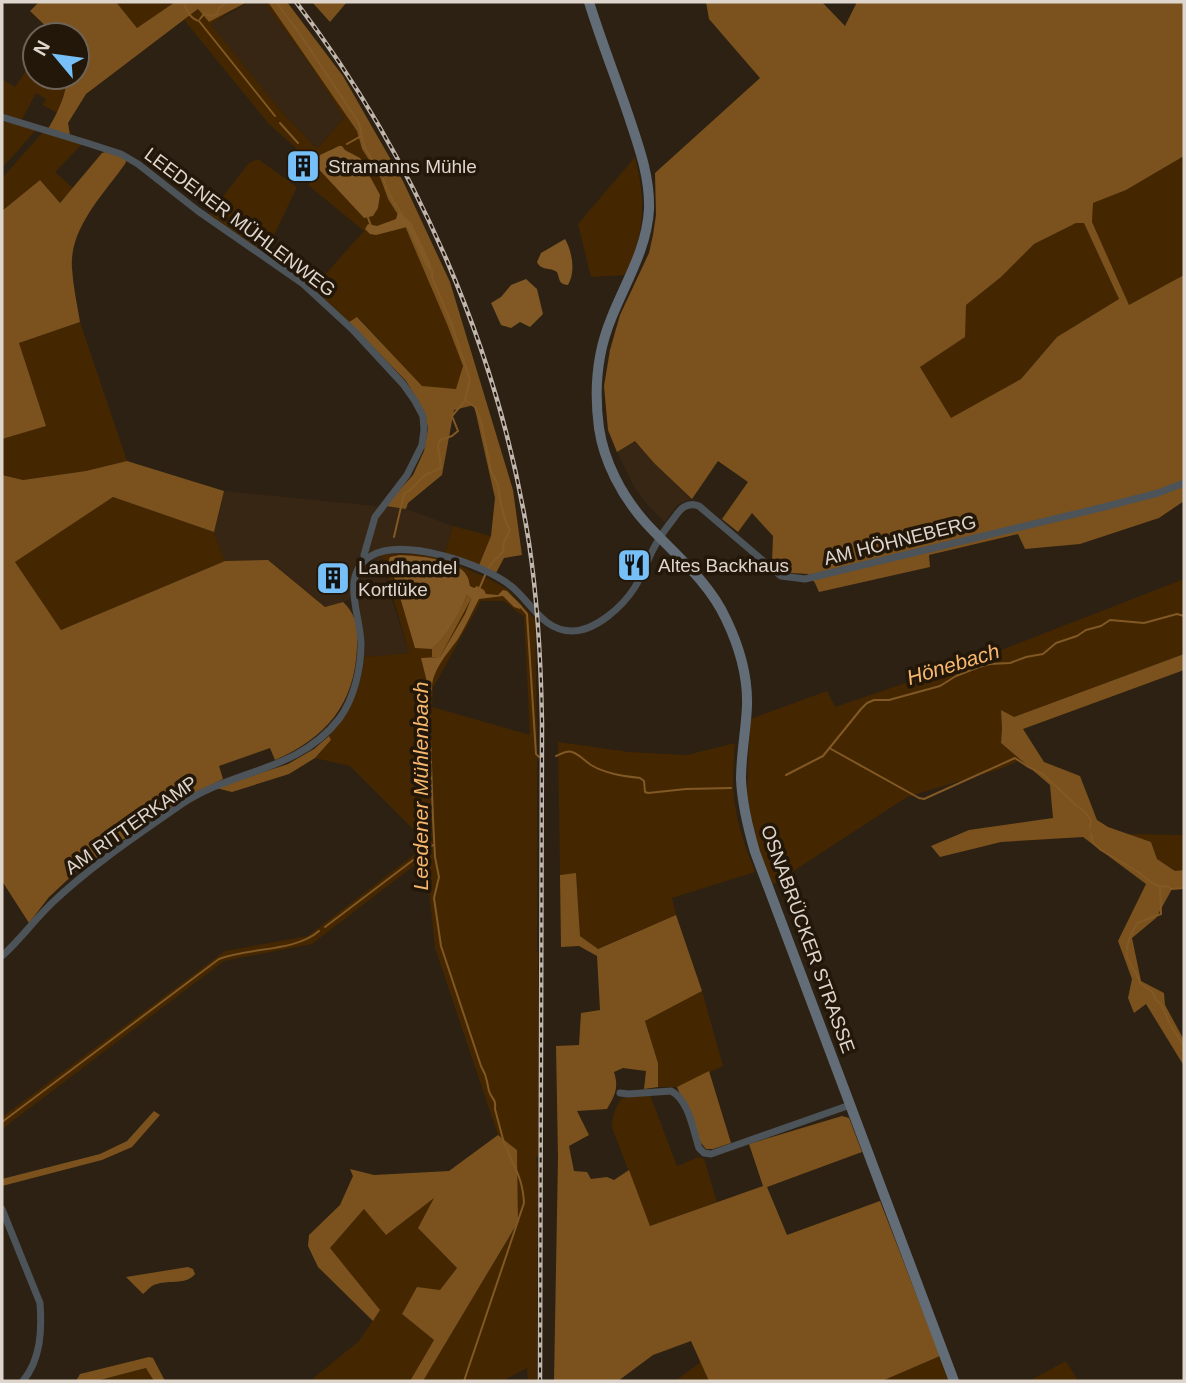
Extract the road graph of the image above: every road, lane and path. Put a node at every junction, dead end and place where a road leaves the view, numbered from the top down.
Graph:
1 (589, 2) edge
2 (2, 117) edge
3 (1184, 484) edge
4 (660, 537) junction
5 (365, 560) junction
6 (2, 956) edge
7 (620, 1093) dead end
8 (850, 1105) junction
9 (2, 1209) edge
10 (23, 1381) edge
11 (954, 1381) edge

1 - 4 main road, OSNABRÜCKER STRASSE
2 - 5 street, LEEDENER MÜHLENWEG
3 - 4 street, AM HÖHNEBERG
4 - 5 street
4 - 8 main road, OSNABRÜCKER STRASSE
5 - 6 street, AM RITTERKAMP
7 - 8 street
8 - 11 main road, OSNABRÜCKER STRASSE
9 - 10 street

